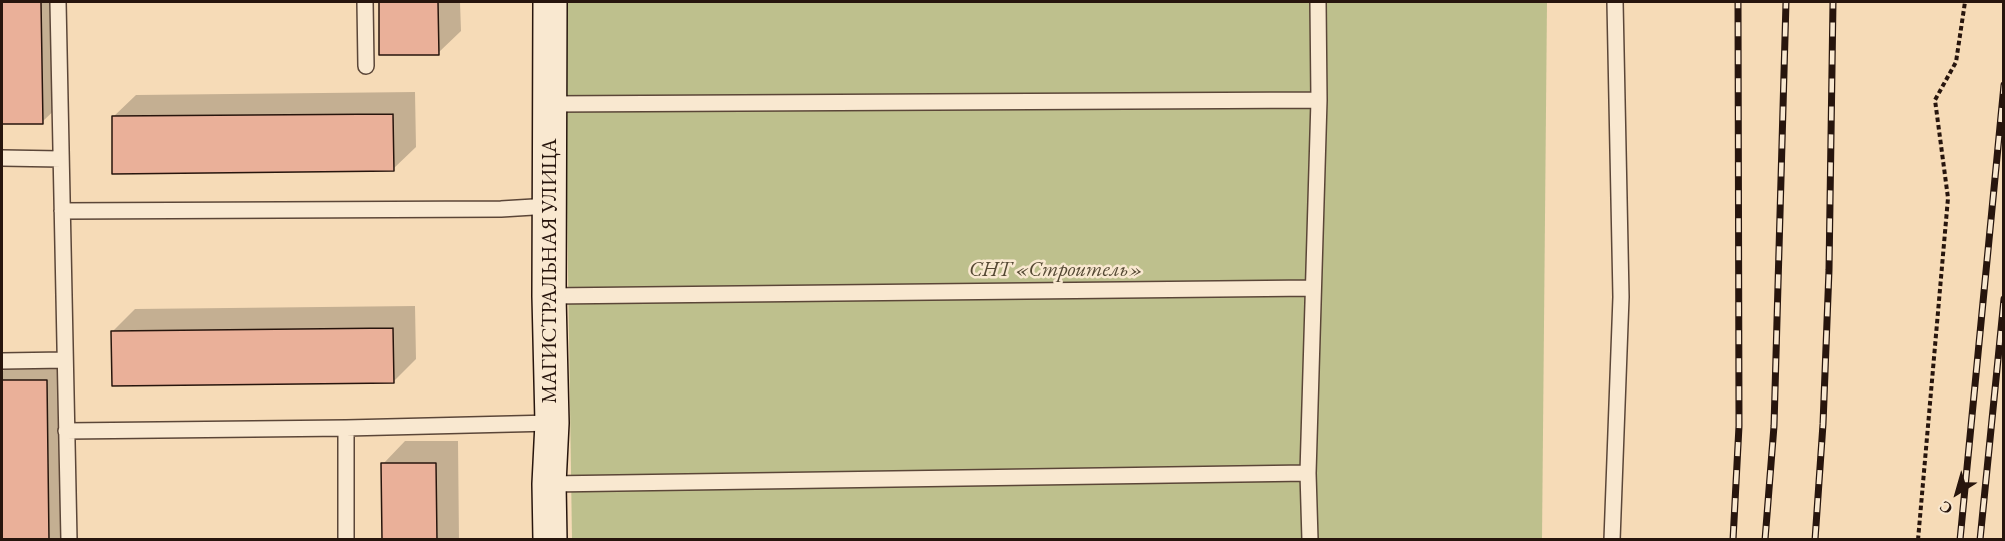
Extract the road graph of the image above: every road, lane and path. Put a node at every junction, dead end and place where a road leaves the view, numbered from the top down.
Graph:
1 (58, 2) edge
2 (365, 2) edge
3 (550, 2) edge
4 (1318, 2) edge
5 (1615, 2) edge
6 (1965, 2) edge
7 (366, 66) dead end
8 (1319, 100) junction
9 (549, 104) junction
10 (2, 158) edge
11 (61, 159) junction
12 (550, 206) junction
13 (62, 211) junction
14 (1312, 288) junction
15 (549, 296) junction
16 (65, 360) junction
17 (2, 361) edge
18 (552, 423) junction
19 (346, 428) junction
20 (66, 431) junction
21 (1308, 473) junction
22 (549, 484) junction
23 (69, 540) edge
24 (346, 540) edge
25 (550, 540) edge
26 (1310, 540) edge
27 (1612, 540) edge
28 (1918, 540) edge

1 - 11 lane
2 - 7 lane
3 - 9 street, МАГИСТРАЛЬНАЯ УЛИЦА
4 - 8 lane
5 - 27 lane
6 - 28 path
8 - 9 lane
8 - 14 lane
9 - 12 street, МАГИСТРАЛЬНАЯ УЛИЦА
10 - 11 lane
11 - 13 lane
12 - 13 lane
12 - 15 street, МАГИСТРАЛЬНАЯ УЛИЦА
13 - 16 lane
14 - 15 lane
14 - 21 lane
15 - 18 street, МАГИСТРАЛЬНАЯ УЛИЦА
16 - 17 lane
16 - 20 lane
18 - 19 lane
18 - 22 street, МАГИСТРАЛЬНАЯ УЛИЦА
19 - 20 lane
19 - 24 lane
20 - 23 lane
21 - 22 lane
21 - 26 lane
22 - 25 street, МАГИСТРАЛЬНАЯ УЛИЦА

